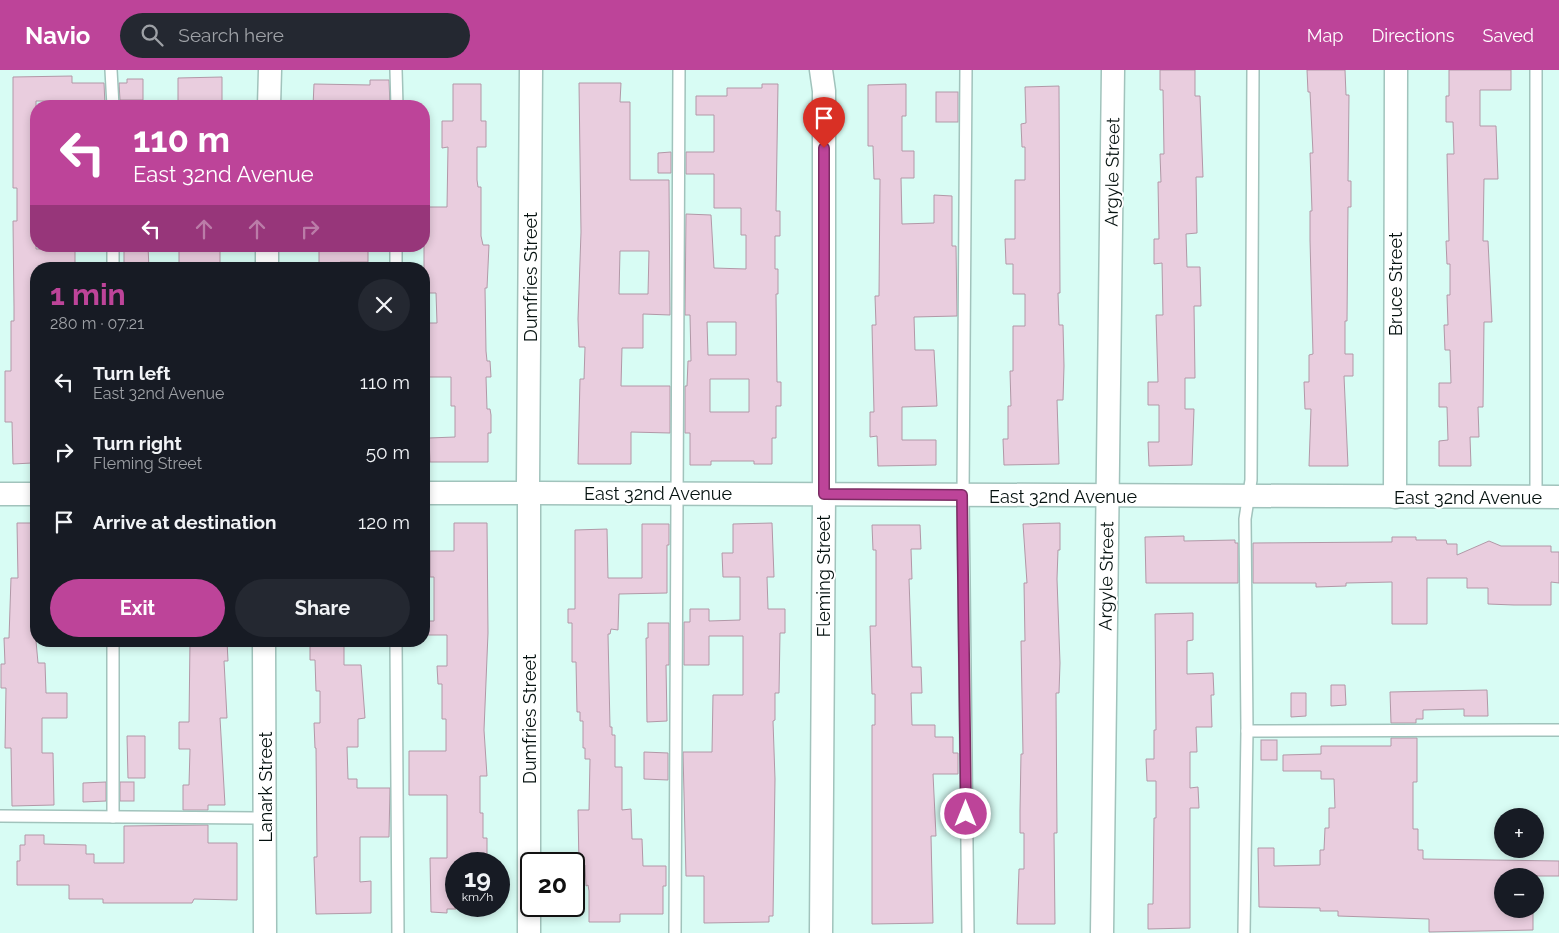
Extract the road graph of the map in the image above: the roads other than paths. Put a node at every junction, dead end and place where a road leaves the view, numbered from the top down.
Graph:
1 (111, 70) edge
2 (270, 70) edge
3 (396, 70) edge
4 (531, 70) edge
5 (680, 70) edge
6 (821, 70) edge
7 (966, 70) edge
8 (1113, 70) edge
9 (1253, 70) edge
10 (1396, 70) edge
11 (1536, 70) edge
12 (113, 100) edge
13 (269, 100) edge
14 (397, 100) edge
15 (430, 493) edge
16 (528, 493) junction
17 (678, 493) junction
18 (0, 494) edge
19 (30, 494) edge
20 (824, 494) junction
21 (962, 495) junction
22 (1107, 496) junction
23 (1248, 497) junction
24 (1394, 497) junction
25 (1536, 497) junction
26 (1559, 498) edge
27 (113, 647) edge
28 (264, 647) edge
29 (396, 647) edge
30 (1559, 730) edge
31 (1247, 731) junction
32 (0, 816) edge
33 (113, 816) junction
34 (265, 818) junction
35 (265, 933) edge
36 (398, 933) edge
37 (529, 933) edge
38 (675, 933) edge
39 (821, 933) edge
40 (968, 933) edge
41 (1102, 933) edge
42 (1244, 933) edge

1 - 12 lane
2 - 13 street
3 - 14 lane
4 - 16 street, Dumfries Street
5 - 17 lane
6 - 20 street, Fleming Street
7 - 21 lane
8 - 22 street, Argyle Street
9 - 23 lane
10 - 24 street, Bruce Street
11 - 25 lane
15 - 16 street, East 32nd Avenue
16 - 17 street, East 32nd Avenue
16 - 37 street, Dumfries Street
17 - 20 street, East 32nd Avenue
17 - 38 lane
18 - 19 street
20 - 21 street, East 32nd Avenue
20 - 39 street, Fleming Street
21 - 22 street, East 32nd Avenue
21 - 40 lane
22 - 23 street, East 32nd Avenue
22 - 41 street, Argyle Street
23 - 24 street, East 32nd Avenue
23 - 31 lane
24 - 25 street, East 32nd Avenue
25 - 26 street, East 32nd Avenue
27 - 33 lane
28 - 34 street, Lanark Street
29 - 36 lane
30 - 31 lane
31 - 42 lane
32 - 33 lane
33 - 34 lane
34 - 35 street, Lanark Street

